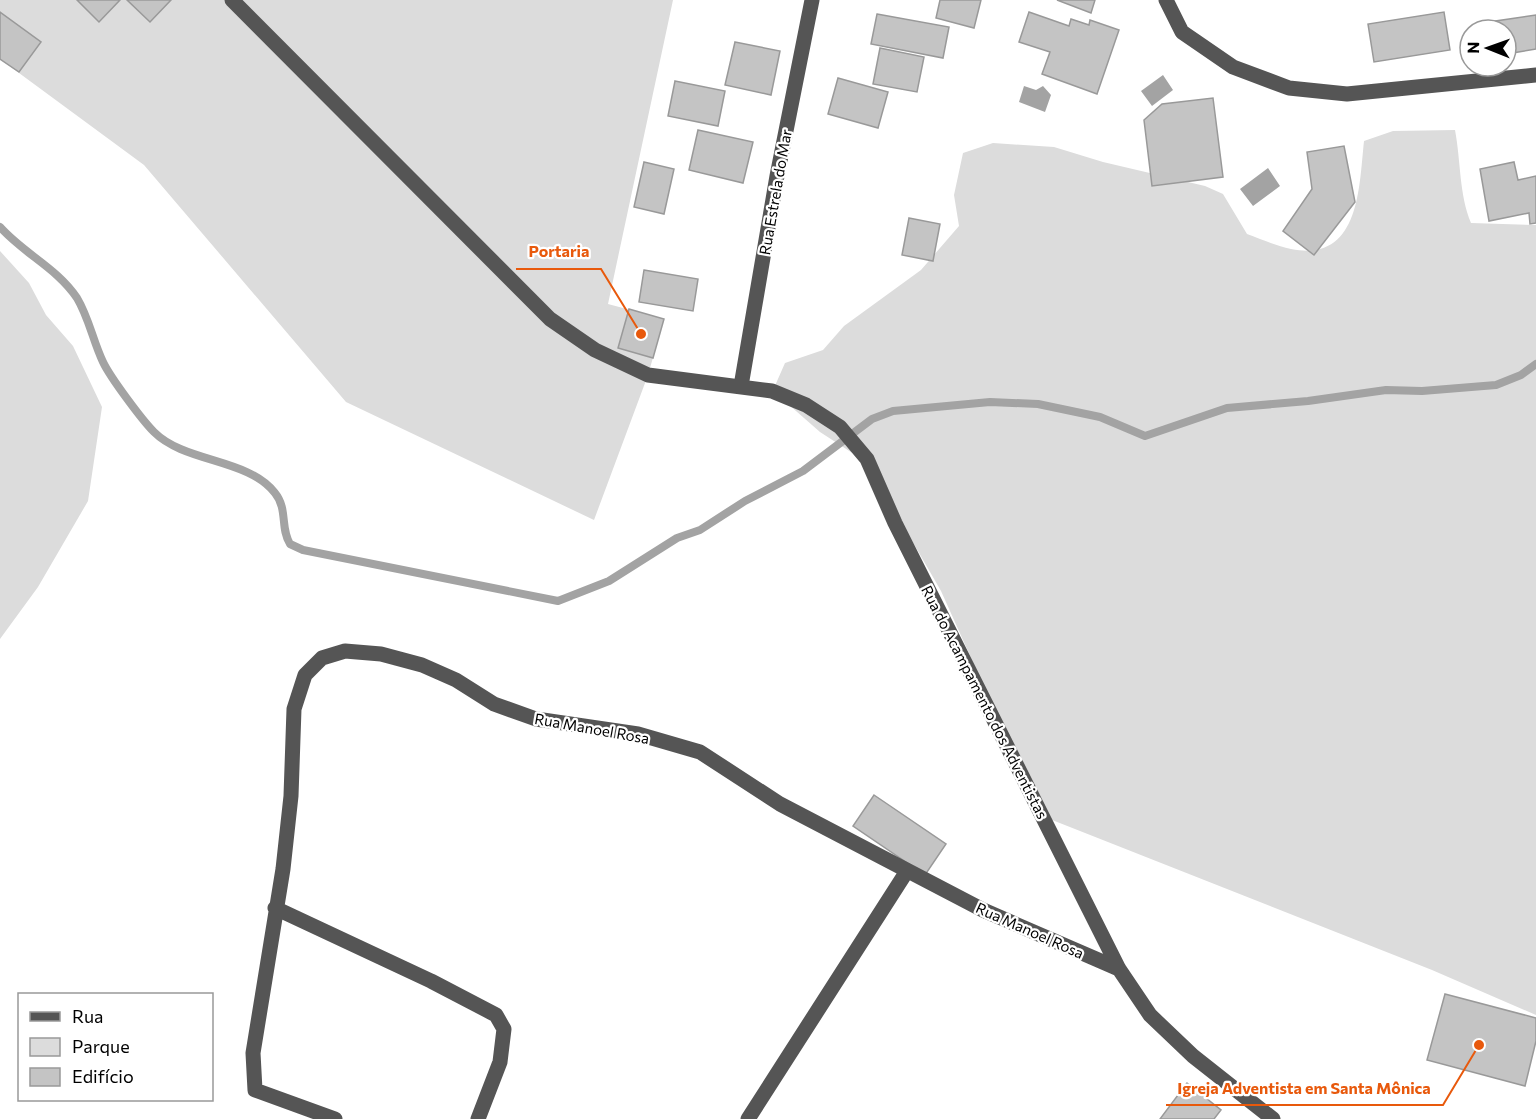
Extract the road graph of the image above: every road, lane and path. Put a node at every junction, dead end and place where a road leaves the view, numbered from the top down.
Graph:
1 (232, 0) edge
2 (813, 0) edge
3 (1166, 0) edge
4 (1536, 75) edge
5 (741, 386) junction
6 (907, 871) junction
7 (275, 908) junction
8 (1119, 969) junction
9 (335, 1119) edge
10 (478, 1119) edge
11 (748, 1119) edge
12 (1273, 1119) edge

1 - 5 street, Rua do Acampamento dos Adventistas
2 - 5 street, Rua Estrela do Mar
3 - 4 street
5 - 8 street, Rua do Acampamento dos Adventistas
6 - 7 street, Rua Manoel Rosa
6 - 8 street, Rua Manoel Rosa
6 - 11 street
7 - 9 street, Rua Manoel Rosa
7 - 10 street
8 - 12 street, Rua do Acampamento dos Adventistas

